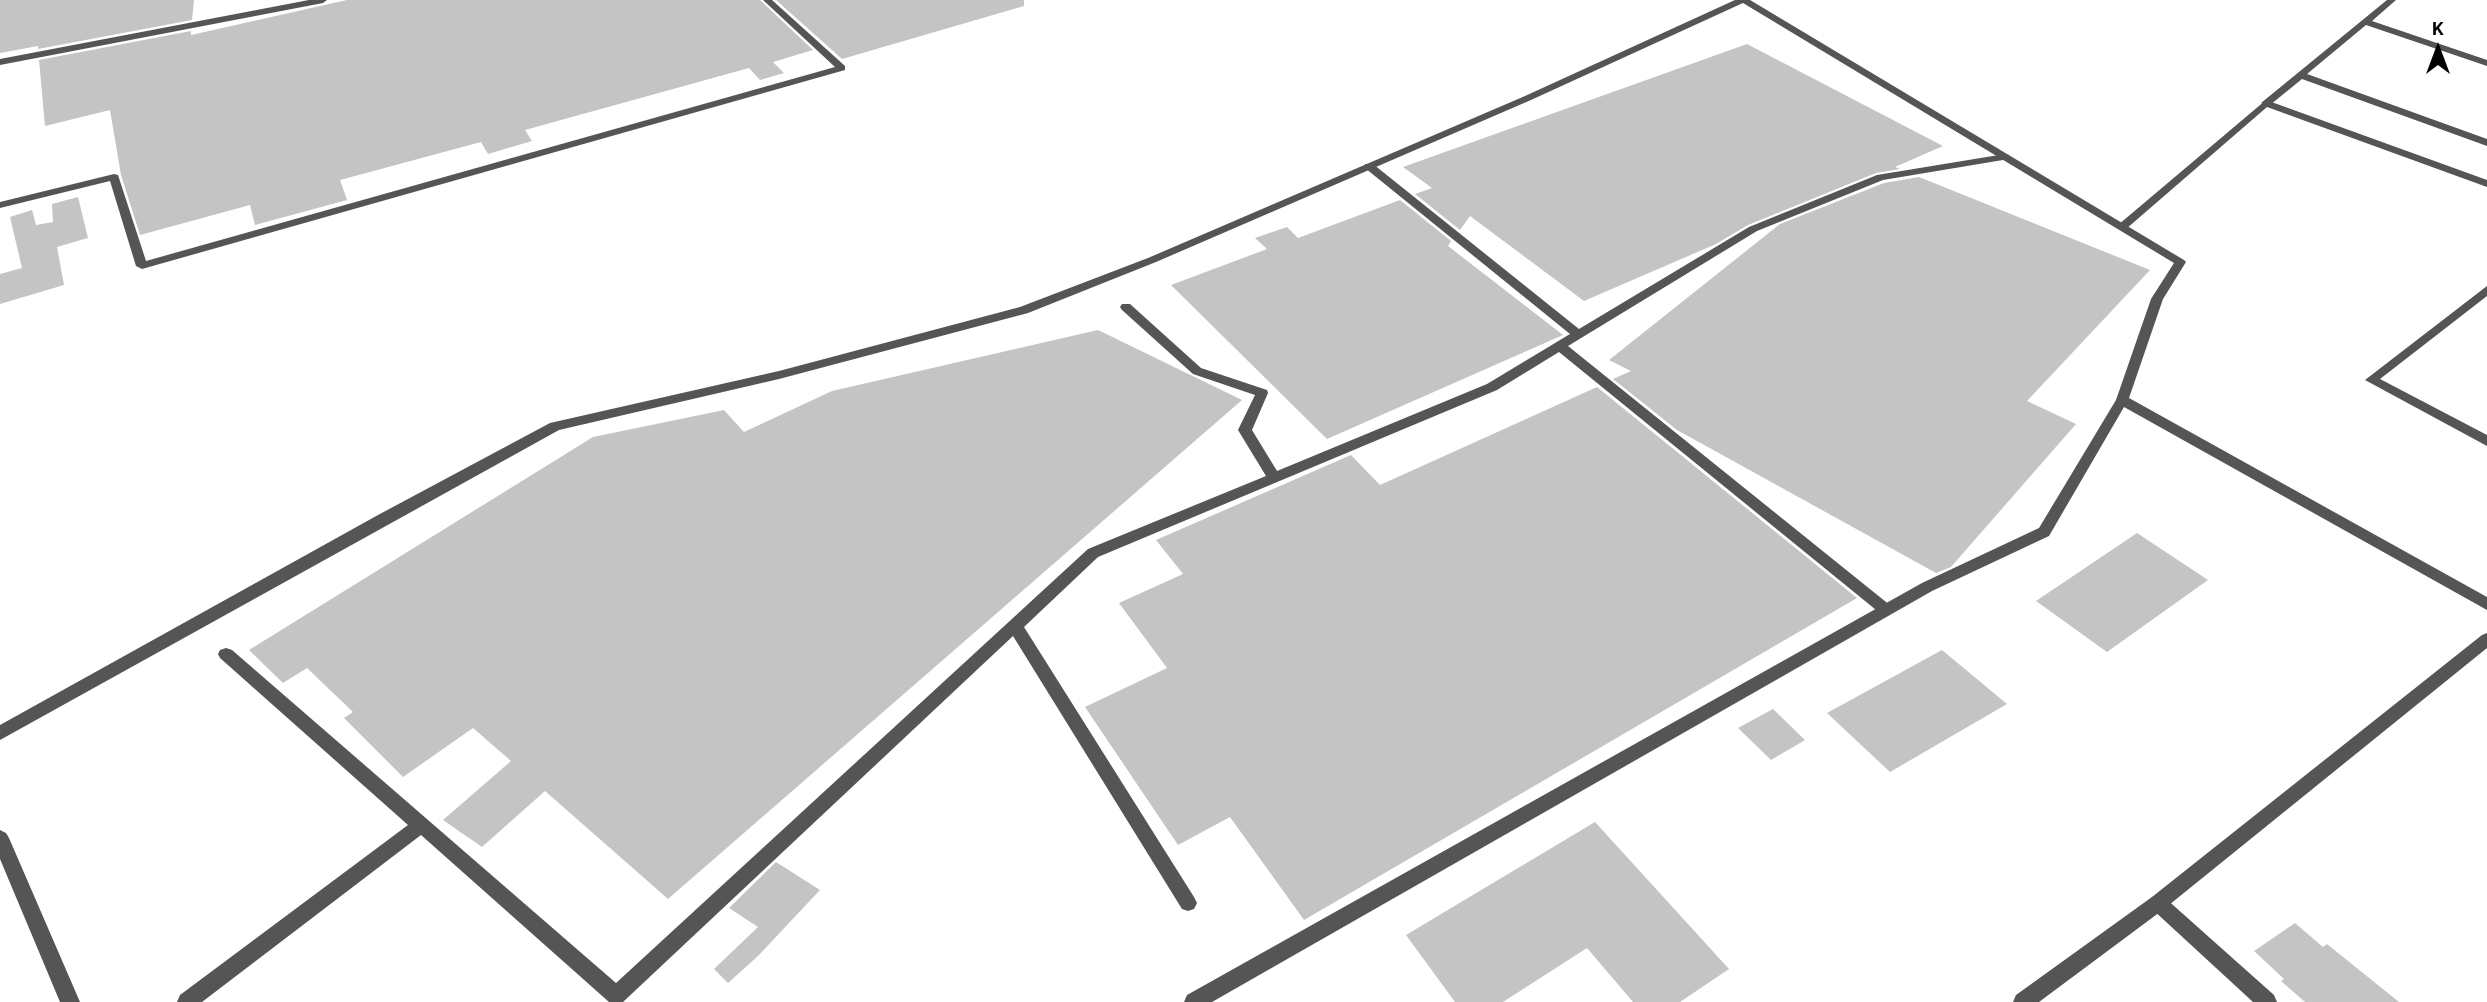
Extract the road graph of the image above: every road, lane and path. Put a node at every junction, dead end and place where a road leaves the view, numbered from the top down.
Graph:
1 (323, 0) edge
2 (767, 0) edge
3 (1743, 0) edge
4 (2392, 0) edge
5 (2365, 22) junction
6 (0, 62) edge
7 (2487, 63) edge
8 (2301, 75) junction
9 (2266, 103) junction
10 (2487, 143) edge
11 (2005, 157) junction
12 (1369, 166) junction
13 (2487, 184) edge
14 (0, 205) edge
15 (2122, 227) junction
16 (2487, 290) edge
17 (1126, 307) dead end
18 (1579, 335) junction
19 (1560, 346) junction
20 (2122, 400) junction
21 (2487, 440) edge
22 (1274, 478) junction
23 (2487, 604) edge
24 (1886, 610) junction
25 (1015, 626) junction
26 (2487, 639) edge
27 (226, 654) dead end
28 (0, 733) edge
29 (421, 825) junction
30 (0, 838) edge
31 (1188, 903) dead end
32 (2158, 903) junction
33 (70, 1002) edge
34 (187, 1002) edge
35 (1194, 1002) edge
36 (2023, 1002) edge
37 (2267, 1002) edge

1 - 6 street
2 - 14 street
3 - 11 street
3 - 12 street
4 - 5 street
5 - 7 street
5 - 8 street
8 - 9 street
8 - 10 street
9 - 13 street
9 - 15 street
11 - 15 street
11 - 18 street
12 - 18 street
12 - 28 street
15 - 20 street
16 - 21 street
17 - 22 street
18 - 19 street
19 - 22 street
19 - 24 street
20 - 23 street
20 - 24 street
22 - 25 street
24 - 35 street
25 - 29 street
25 - 31 street
26 - 32 street
27 - 29 street
29 - 34 street
30 - 33 street
32 - 36 street
32 - 37 street

